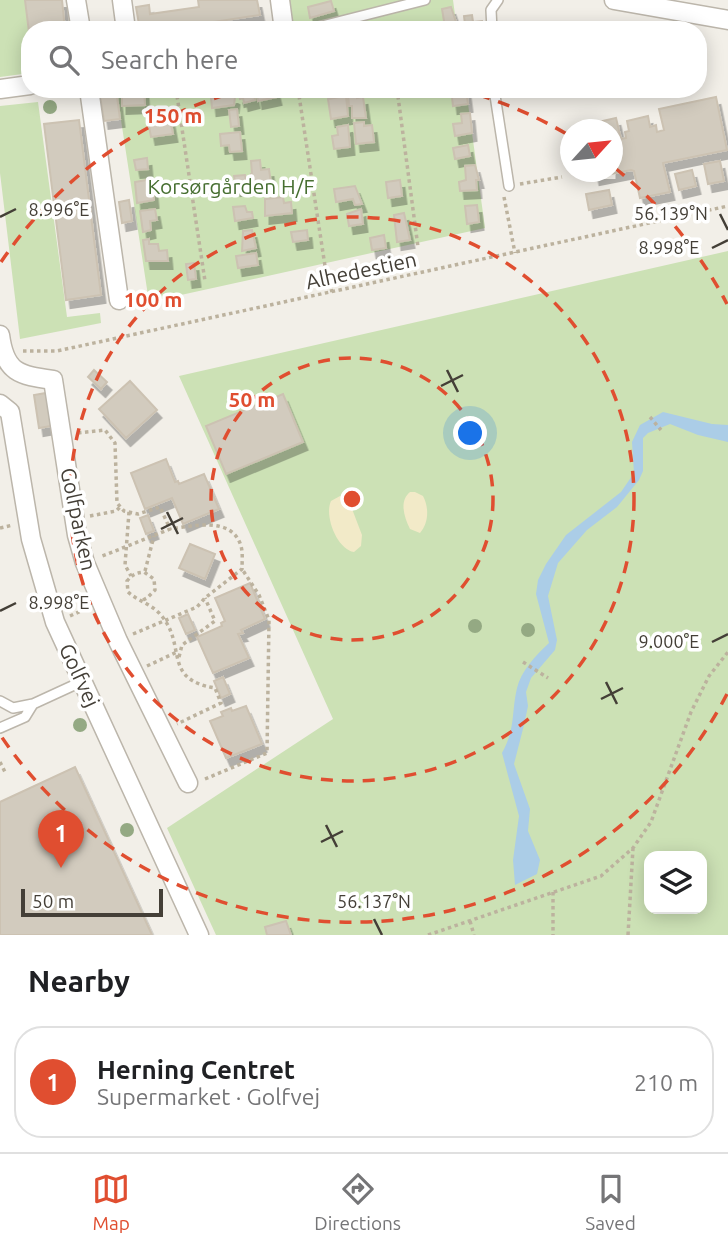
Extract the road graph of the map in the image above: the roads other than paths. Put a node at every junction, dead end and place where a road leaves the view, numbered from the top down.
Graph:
1 (76, 0) edge
2 (122, 0) edge
3 (280, 0) edge
4 (425, 0) edge
5 (498, 0) edge
6 (614, 0) edge
7 (728, 20) edge
8 (80, 21) edge
9 (125, 21) edge
10 (283, 21) edge
11 (342, 21) edge
12 (492, 21) edge
13 (21, 86) edge
14 (0, 89) edge
15 (90, 98) edge
16 (495, 98) edge
17 (509, 186) road end
18 (119, 300) dead end
19 (0, 334) edge
20 (0, 404) edge
21 (83, 681) junction
22 (0, 701) edge
23 (33, 704) junction
24 (0, 728) edge
25 (188, 783) road end
26 (199, 935) edge

1 - 8 street
2 - 9 street
3 - 10 street
4 - 11 lane
5 - 12 lane
6 - 7 street
13 - 14 street
15 - 18 street
16 - 17 lane
19 - 25 street, Golfparken
20 - 21 street, Golfvej
21 - 23 lane
21 - 26 street, Golfvej
22 - 23 lane
23 - 24 lane

